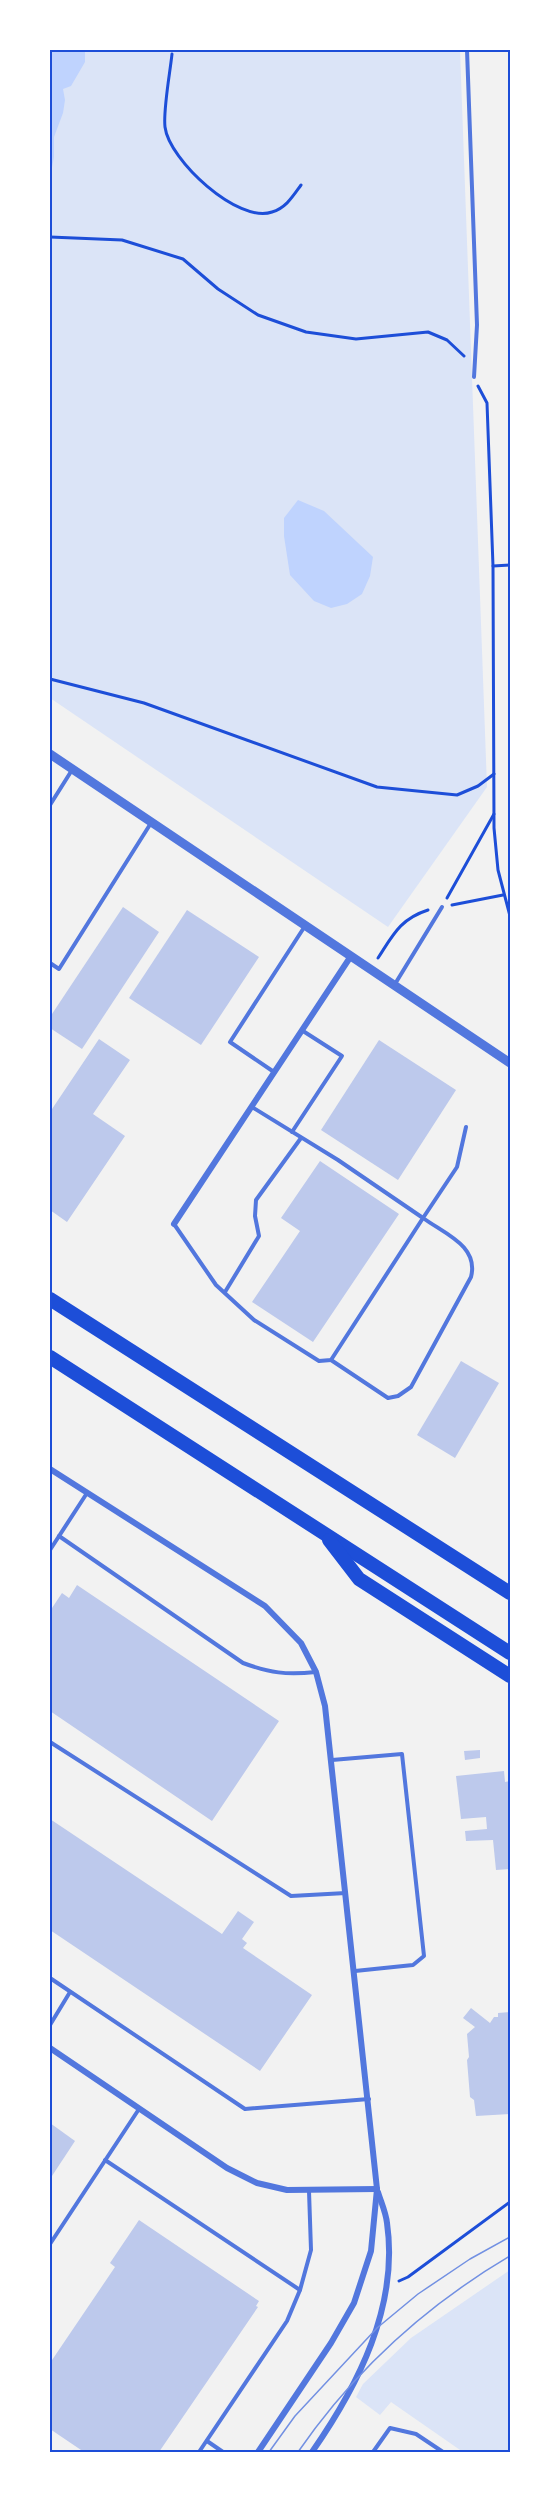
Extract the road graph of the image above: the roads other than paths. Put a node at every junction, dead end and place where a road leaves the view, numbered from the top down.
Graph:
1 (467, 50) edge
2 (474, 377) road end
3 (50, 754) edge
4 (73, 769) junction
5 (50, 805) edge
6 (151, 822) junction
7 (442, 907) road end
8 (305, 926) junction
9 (351, 956) junction
10 (50, 966) edge
11 (394, 985) junction
12 (302, 1030) junction
13 (510, 1063) edge
14 (274, 1072) junction
15 (251, 1107) junction
16 (466, 1127) dead end
17 (292, 1132) junction
18 (302, 1138) junction
19 (423, 1218) junction
20 (174, 1224) joint
21 (225, 1292) junction
22 (50, 1299) edge
23 (50, 1357) edge
24 (330, 1360) junction
25 (50, 1469) edge
26 (88, 1493) junction
27 (321, 1530) junction
28 (59, 1536) junction
29 (50, 1551) edge
30 (510, 1593) edge
31 (510, 1653) edge
32 (316, 1672) junction
33 (510, 1676) edge
34 (50, 1742) edge
35 (332, 1760) junction
36 (347, 1893) junction
37 (355, 1971) junction
38 (50, 1978) edge
39 (70, 1992) junction
40 (50, 2025) edge
41 (50, 2048) edge
42 (369, 2099) junction
43 (139, 2108) junction
44 (105, 2160) junction
45 (377, 2189) junction
46 (309, 2191) junction
47 (50, 2244) edge
48 (300, 2290) junction
49 (207, 2441) junction
50 (199, 2452) edge
51 (223, 2452) edge
52 (258, 2452) edge
53 (312, 2452) edge
54 (373, 2452) edge
55 (443, 2452) edge

1 - 2 lane
3 - 4 street
4 - 5 lane
4 - 6 street
6 - 8 street
6 - 10 lane
7 - 11 lane
8 - 9 street
8 - 14 lane
9 - 11 street
9 - 12 street
11 - 13 street
12 - 14 street
12 - 17 lane
14 - 15 street
15 - 17 lane
15 - 20 street
16 - 19 lane
17 - 18 lane
18 - 19 lane
18 - 21 lane
19 - 24 lane
19 - 24 lane
20 - 21 lane
21 - 24 lane
22 - 30 highway
23 - 27 highway
25 - 26 street
26 - 28 lane
26 - 32 street
27 - 31 highway
27 - 33 highway
28 - 29 lane
28 - 32 lane
32 - 35 street
34 - 36 lane
35 - 36 street
35 - 37 lane
36 - 37 street
37 - 42 street
38 - 39 lane
39 - 40 lane
39 - 42 lane
41 - 43 street
42 - 45 street
43 - 44 lane
43 - 46 street
44 - 47 lane
44 - 48 lane
45 - 46 street
45 - 52 street
45 - 53 street
46 - 48 lane
48 - 49 lane
49 - 50 lane
49 - 51 lane
54 - 55 lane

